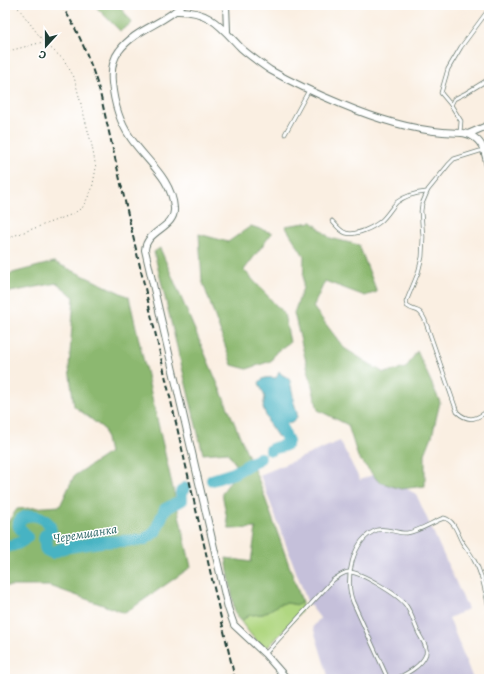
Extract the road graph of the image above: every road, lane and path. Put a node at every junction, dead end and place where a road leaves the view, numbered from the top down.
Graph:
1 (16, 5) edge
2 (182, 5) edge
3 (226, 5) edge
4 (489, 8) edge
5 (176, 12) junction
6 (226, 31) junction
7 (44, 42) junction
8 (5, 52) edge
9 (489, 79) edge
10 (309, 90) junction
11 (451, 105) junction
12 (489, 126) edge
13 (460, 133) junction
14 (286, 134) dead end
15 (468, 134) junction
16 (486, 149) edge
17 (489, 170) edge
18 (426, 192) junction
19 (332, 221) dead end
20 (5, 239) edge
21 (489, 410) edge
22 (349, 572) junction
23 (489, 608) edge
24 (265, 654) junction
25 (287, 679) edge
26 (388, 679) edge
27 (396, 679) edge

1 - 7 path
2 - 5 street
3 - 6 street
4 - 11 lane
5 - 6 street
5 - 24 street
6 - 10 street
7 - 8 path
7 - 20 path
9 - 11 lane
10 - 13 street
10 - 14 lane
11 - 13 lane
12 - 15 street
13 - 15 street
15 - 16 street
16 - 17 street
16 - 18 lane
18 - 19 lane
18 - 21 lane
22 - 23 lane
22 - 24 lane
22 - 26 lane
22 - 27 lane
24 - 25 street

